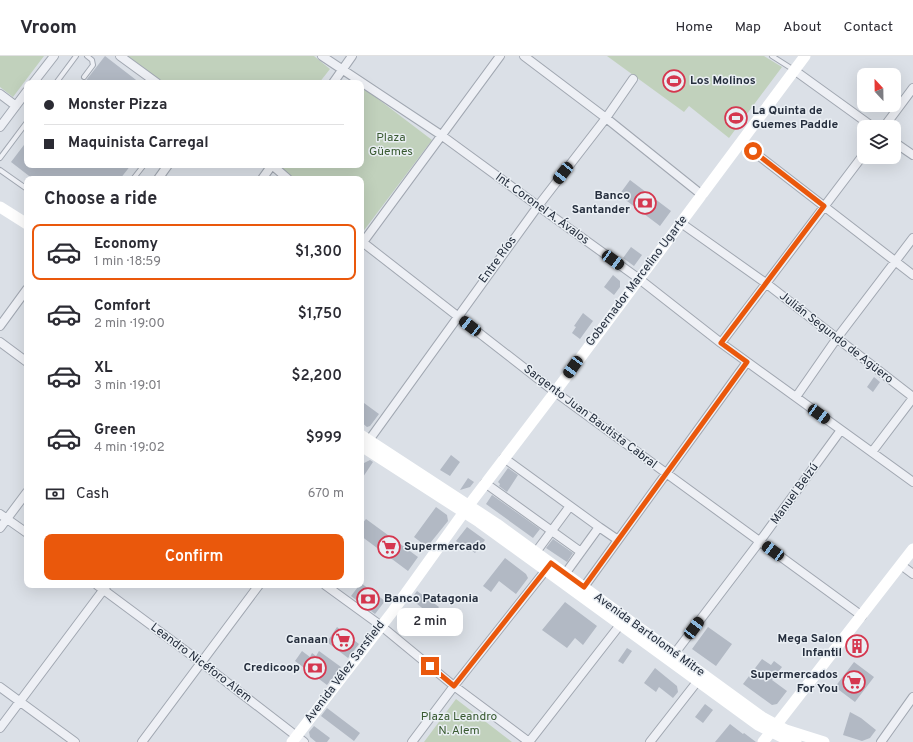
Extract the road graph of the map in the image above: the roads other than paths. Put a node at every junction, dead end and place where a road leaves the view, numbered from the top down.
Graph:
1 (54, 56) edge
2 (76, 56) edge
3 (87, 56) edge
4 (120, 56) edge
5 (322, 56) edge
6 (352, 56) edge
7 (500, 56) edge
8 (524, 56) edge
9 (772, 56) edge
10 (805, 56) edge
11 (342, 70) junction
12 (794, 70) junction
13 (84, 77) dead end
14 (633, 79) dead end
15 (35, 80) edge
16 (58, 80) edge
17 (154, 80) edge
18 (335, 80) edge
19 (357, 80) edge
20 (364, 84) edge
21 (913, 88) edge
22 (0, 94) edge
23 (24, 95) edge
24 (16, 106) junction
25 (606, 118) junction
26 (863, 120) edge
27 (889, 120) edge
28 (0, 126) edge
29 (24, 126) edge
30 (442, 135) junction
31 (741, 142) junction
32 (901, 147) edge
33 (913, 155) edge
34 (0, 158) edge
35 (857, 163) edge
36 (142, 168) edge
37 (275, 168) edge
38 (0, 170) edge
39 (135, 176) edge
40 (285, 176) edge
41 (24, 188) edge
42 (702, 195) junction
43 (538, 206) junction
44 (824, 206) junction
45 (0, 207) edge
46 (24, 222) edge
47 (681, 223) junction
48 (913, 238) edge
49 (364, 240) edge
50 (364, 245) edge
51 (896, 261) junction
52 (913, 275) edge
53 (638, 278) junction
54 (767, 284) junction
55 (24, 293) edge
56 (458, 316) junction
57 (0, 326) edge
58 (837, 338) junction
59 (0, 342) edge
60 (721, 343) junction
61 (24, 360) edge
62 (747, 362) junction
63 (555, 392) junction
64 (796, 397) junction
65 (913, 397) edge
66 (841, 430) junction
67 (364, 444) edge
68 (872, 452) junction
69 (504, 458) junction
70 (667, 474) junction
71 (913, 482) edge
72 (485, 483) junction
73 (24, 495) edge
74 (570, 506) junction
75 (466, 509) junction
76 (3, 516) edge
77 (599, 527) junction
78 (0, 528) edge
79 (551, 531) junction
80 (24, 532) edge
81 (618, 540) junction
82 (760, 541) junction
83 (913, 549) edge
84 (536, 552) junction
85 (581, 552) junction
86 (901, 565) junction
87 (548, 567) junction
88 (565, 574) junction
89 (913, 574) edge
90 (584, 587) junction
91 (101, 588) edge
92 (105, 588) edge
93 (257, 588) edge
94 (329, 588) edge
95 (862, 616) junction
96 (623, 621) junction
97 (380, 626) junction
98 (675, 653) junction
99 (202, 662) junction
100 (700, 677) junction
101 (454, 686) junction
102 (0, 687) edge
103 (913, 697) edge
104 (19, 702) junction
105 (0, 728) edge
106 (773, 729) junction
107 (298, 740) edge
108 (75, 742) edge
109 (142, 742) edge
110 (412, 742) edge
111 (529, 742) edge
112 (650, 742) edge
113 (763, 742) edge
114 (796, 742) edge
115 (824, 742) edge
116 (881, 742) edge

1 - 15 street
2 - 16 lane
3 - 13 lane
4 - 17 street
5 - 11 street, Int. Coronel A. Ávalos
6 - 11 street
7 - 30 street
8 - 25 street
9 - 12 lane
10 - 12 main road, Gobernador Marcelino Ugarte
11 - 18 street
11 - 19 street, Int. Coronel A. Ávalos
12 - 26 street
12 - 31 main road, Gobernador Marcelino Ugarte
14 - 25 street, Entre Ríos
20 - 30 street, Int. Coronel A. Ávalos
21 - 27 street
22 - 24 street
23 - 24 street
24 - 28 street
25 - 42 street
25 - 43 street, Entre Ríos
29 - 34 lane
30 - 43 street, Int. Coronel A. Ávalos
30 - 49 street
31 - 42 main road, Gobernador Marcelino Ugarte
31 - 44 street
32 - 33 street
35 - 44 street
36 - 39 lane
37 - 40 street
38 - 41 lane
42 - 47 main road, Gobernador Marcelino Ugarte
43 - 53 street, Int. Coronel A. Ávalos
43 - 56 street, Entre Ríos
44 - 51 street
44 - 54 street
45 - 46 main road
47 - 53 main road, Gobernador Marcelino Ugarte
47 - 54 street, Julián Segundo de Agüero
48 - 51 street
50 - 56 street, Sargento Juan Bautista Cabral
51 - 52 street
51 - 58 street
53 - 60 street, Int. Coronel A. Ávalos
53 - 63 main road, Gobernador Marcelino Ugarte
54 - 58 street, Julián Segundo de Agüero
54 - 60 street
55 - 57 street
56 - 63 street, Sargento Juan Bautista Cabral
56 - 67 street, Entre Ríos
58 - 64 street
58 - 65 street, Julián Segundo de Agüero
59 - 61 street
60 - 62 street, Int. Coronel A. Ávalos
62 - 64 street, Int. Coronel A. Ávalos
62 - 70 street
63 - 69 main road, Gobernador Marcelino Ugarte
63 - 70 street, Sargento Juan Bautista Cabral
64 - 66 street, Int. Coronel A. Ávalos
65 - 68 street
66 - 68 street, Int. Coronel A. Ávalos
66 - 82 street, Manuel Belzú
67 - 75 main road, Avenida Bartolomé Mitre
68 - 71 street, Int. Coronel A. Ávalos
69 - 72 main road, Gobernador Marcelino Ugarte
69 - 74 street
70 - 81 street
70 - 82 street, Sargento Juan Bautista Cabral
72 - 75 main road, Gobernador Marcelino Ugarte
72 - 79 street
73 - 76 street
74 - 77 street
74 - 79 street
75 - 84 main road, Avenida Bartolomé Mitre
75 - 87 main road, Avenida Bartolomé Mitre
75 - 97 main road, Avenida Vélez Sarsfield
76 - 78 street
76 - 80 street
77 - 81 street
77 - 85 street
79 - 84 street
79 - 85 street
81 - 90 street
82 - 95 street, Sargento Juan Bautista Cabral
82 - 98 street, Manuel Belzú
83 - 86 main road
84 - 87 main road, Avenida Bartolomé Mitre
85 - 88 street
86 - 89 street
86 - 95 main road
87 - 88 main road, Avenida Bartolomé Mitre
87 - 96 main road, Avenida Bartolomé Mitre
87 - 101 street
88 - 90 main road, Avenida Bartolomé Mitre
90 - 96 main road, Avenida Bartolomé Mitre
91 - 104 street
92 - 99 street, Leandro Nicéforo Alem
93 - 99 street
94 - 97 street
95 - 106 main road
96 - 98 main road, Avenida Bartolomé Mitre
96 - 100 main road, Avenida Bartolomé Mitre
96 - 111 street
97 - 101 street
97 - 107 main road, Avenida Vélez Sarsfield
98 - 100 main road, Avenida Bartolomé Mitre
99 - 107 street, Leandro Nicéforo Alem
99 - 109 street
100 - 106 main road, Avenida Bartolomé Mitre
100 - 112 street
101 - 110 street
101 - 111 street
102 - 104 street
103 - 116 street
104 - 105 street
104 - 108 street
106 - 113 main road
106 - 114 main road, Avenida Bartolomé Mitre
106 - 115 main road, Avenida Bartolomé Mitre

